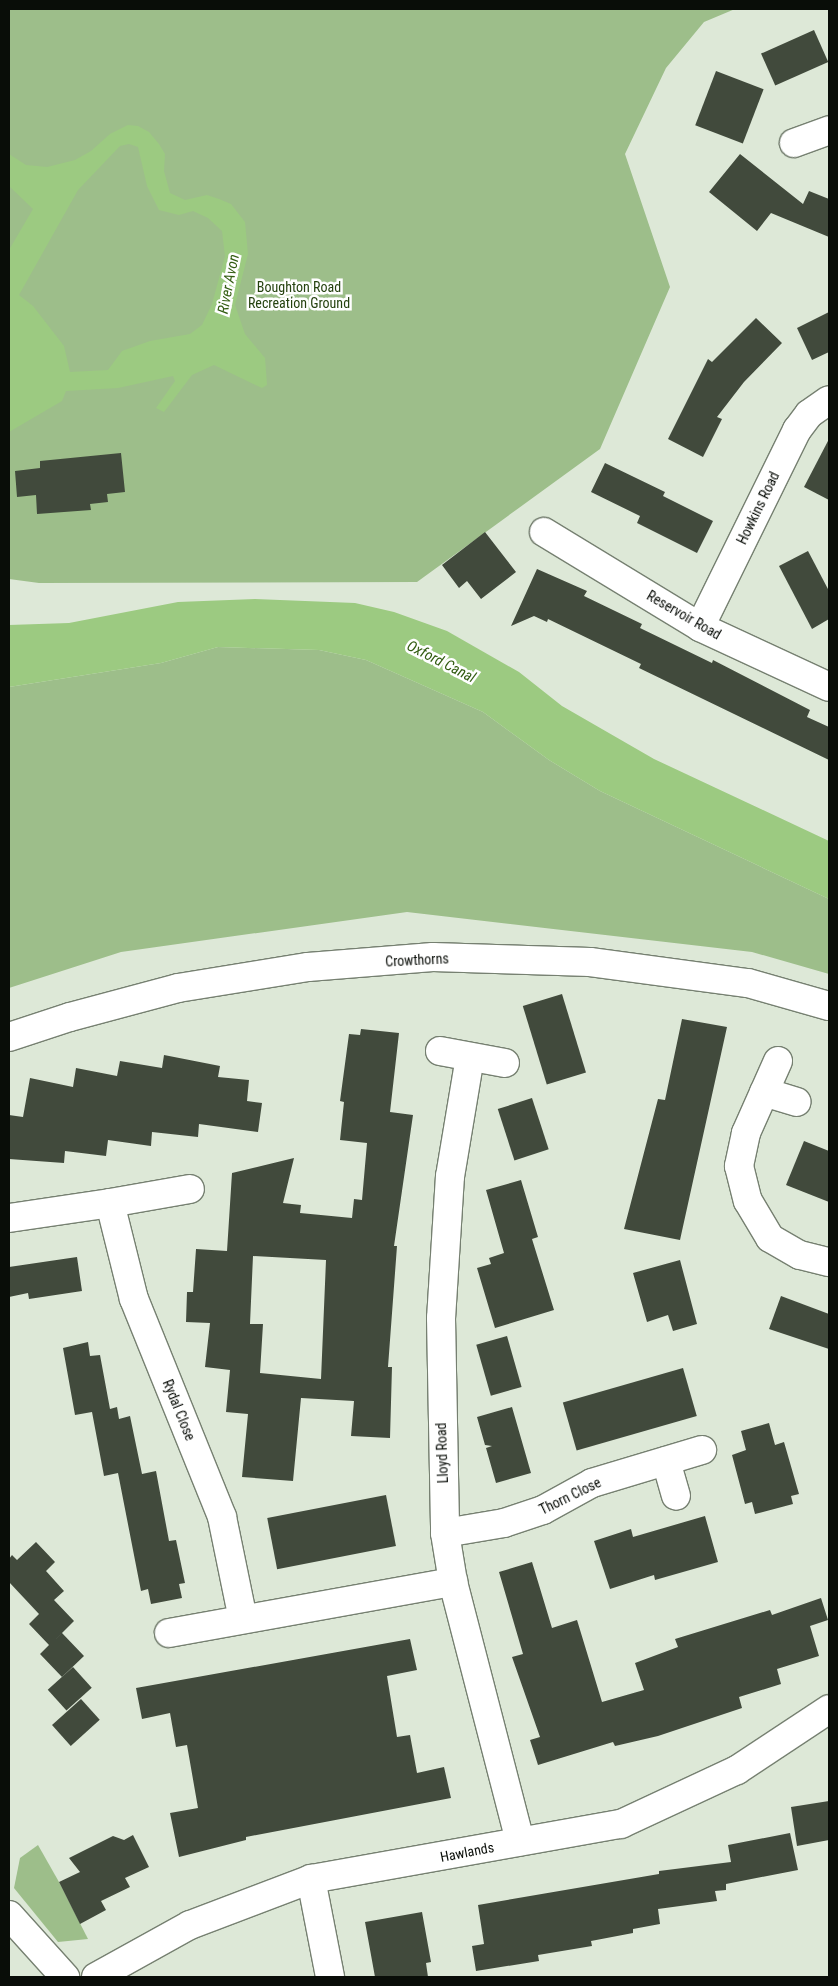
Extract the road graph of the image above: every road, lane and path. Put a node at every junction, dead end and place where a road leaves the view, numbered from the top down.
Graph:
1 (828, 133) edge
2 (794, 144) dead end
3 (829, 400) edge
4 (544, 532) dead end
5 (700, 627) junction
6 (829, 687) edge
7 (829, 1006) edge
8 (9, 1037) edge
9 (440, 1052) dead end
10 (470, 1057) junction
11 (778, 1061) dead end
12 (505, 1063) dead end
13 (764, 1092) junction
14 (796, 1102) dead end
15 (190, 1189) dead end
16 (110, 1203) junction
17 (9, 1218) edge
18 (829, 1262) edge
19 (702, 1450) dead end
20 (666, 1461) junction
21 (676, 1496) dead end
22 (445, 1533) junction
23 (453, 1582) junction
24 (243, 1619) junction
25 (169, 1632) dead end
26 (829, 1709) edge
27 (520, 1842) junction
28 (311, 1879) junction
29 (9, 1915) edge
30 (65, 1977) edge
31 (96, 1977) edge
32 (330, 1977) edge

1 - 2 street
3 - 5 street, Howkins Road
4 - 5 street, Reservoir Road
5 - 6 street, Reservoir Road
7 - 8 street, Crowthorns
9 - 10 street
10 - 12 street
10 - 22 street, Lloyd Road
11 - 13 street
13 - 14 street
13 - 18 street
15 - 16 street
16 - 17 street
16 - 24 street, Rydal Close
19 - 20 street, Thorn Close
20 - 21 street
20 - 22 street, Thorn Close
22 - 23 street, Lloyd Road
23 - 24 street
23 - 27 street, Lloyd Road
24 - 25 street
26 - 27 street, Hawlands
27 - 28 street, Hawlands
28 - 31 street, Hawlands
28 - 32 street
29 - 30 street

